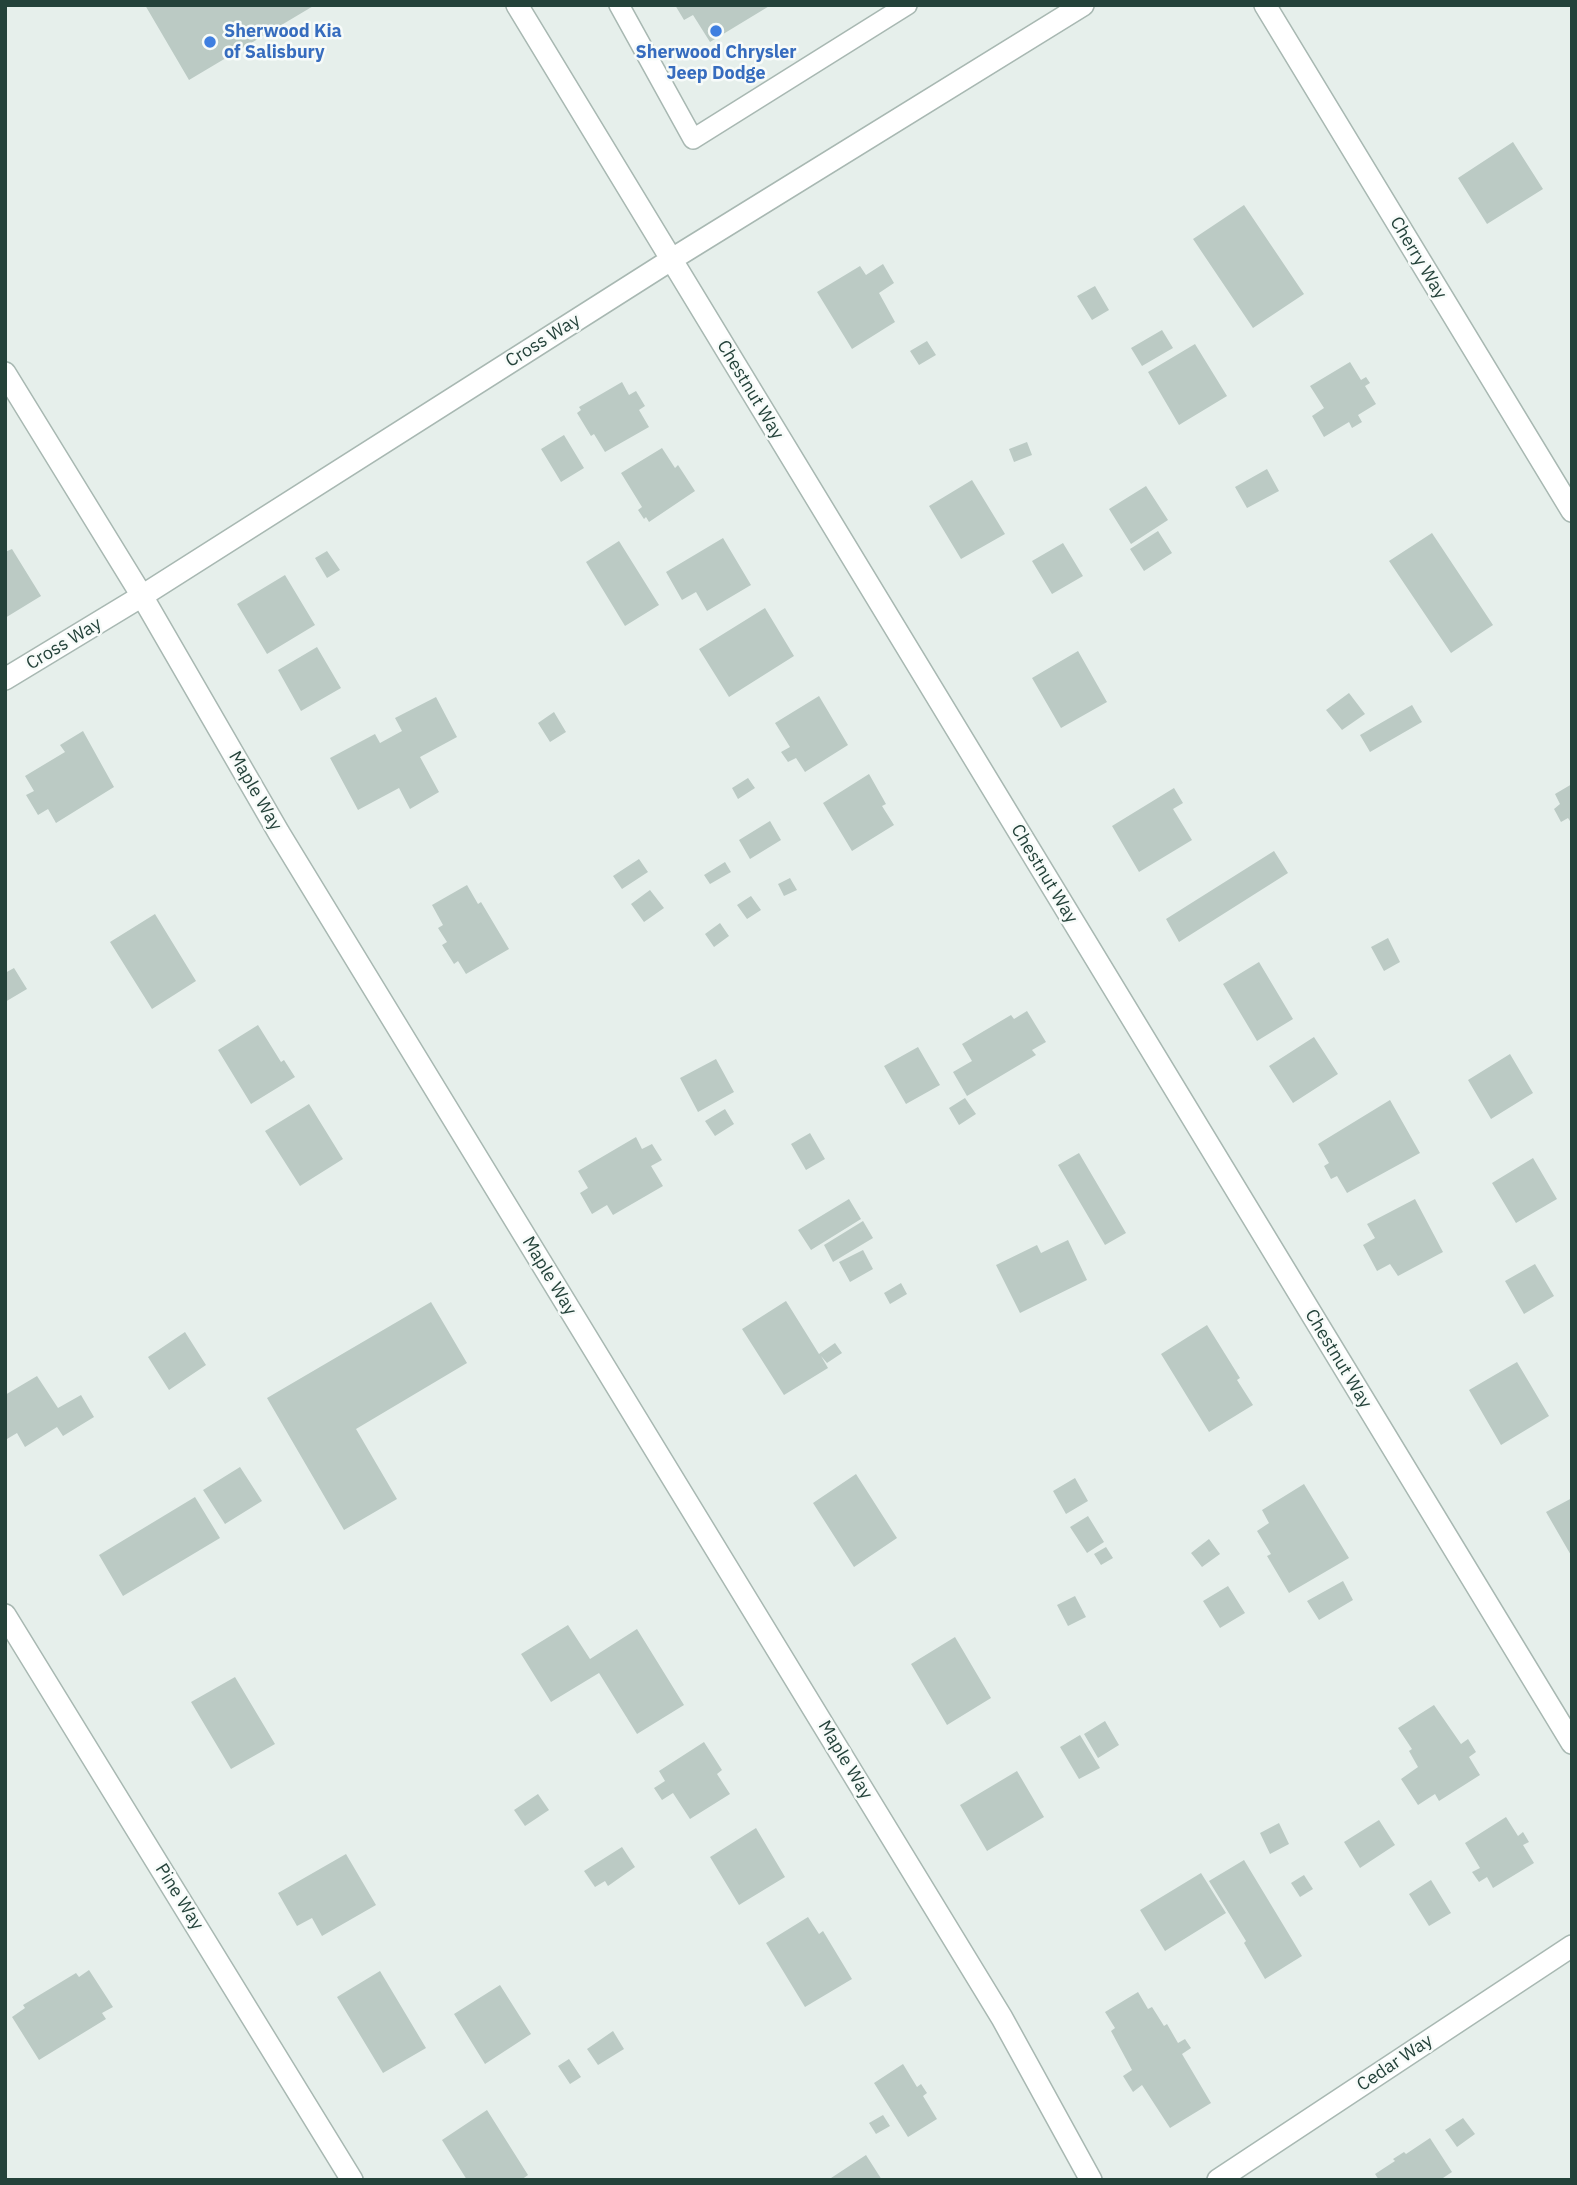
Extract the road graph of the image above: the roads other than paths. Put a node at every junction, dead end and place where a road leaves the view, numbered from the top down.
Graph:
1 (517, 5) edge
2 (619, 5) edge
3 (907, 5) edge
4 (1083, 5) edge
5 (1265, 5) edge
6 (671, 260) junction
7 (5, 373) edge
8 (1572, 511) edge
9 (142, 596) junction
10 (5, 679) edge
11 (5, 1615) edge
12 (1572, 1743) edge
13 (1572, 1946) edge
14 (352, 2180) edge
15 (1091, 2180) edge
16 (1219, 2180) edge

1 - 6 street, Chestnut Way
2 - 3 lane
4 - 6 street, Cross Way
5 - 8 street, Cherry Way
6 - 9 street, Cross Way
6 - 12 street, Chestnut Way
7 - 9 street, Maple Way
9 - 10 street, Cross Way
9 - 15 street, Maple Way
11 - 14 street, Pine Way
13 - 16 street, Cedar Way

